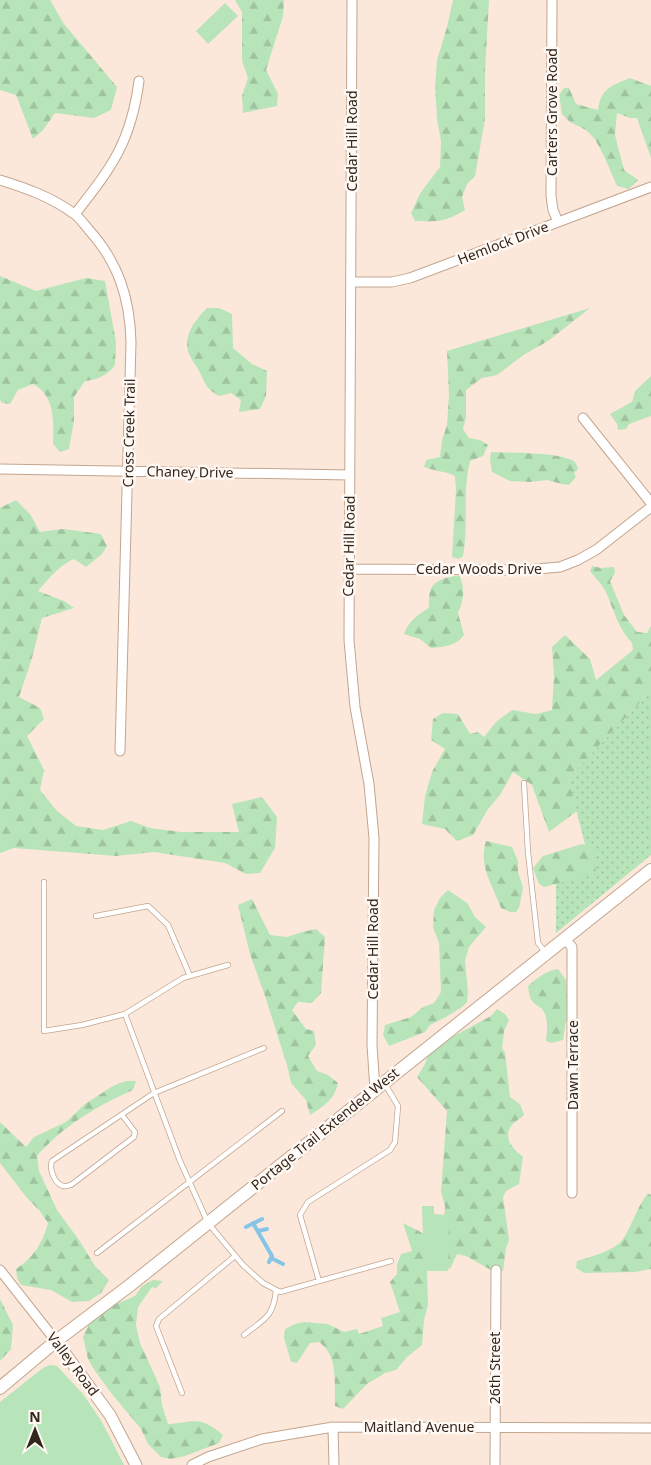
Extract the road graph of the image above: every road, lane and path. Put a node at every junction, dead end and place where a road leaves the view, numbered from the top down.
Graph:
1 (352, 0) edge
2 (552, 0) edge
3 (139, 81) dead end
4 (0, 180) edge
5 (651, 186) edge
6 (75, 214) junction
7 (558, 222) junction
8 (351, 282) junction
9 (583, 418) dead end
10 (0, 469) edge
11 (128, 472) junction
12 (350, 475) junction
13 (651, 505) edge
14 (349, 569) junction
15 (120, 751) dead end
16 (524, 783) dead end
17 (651, 870) edge
18 (44, 882) dead end
19 (96, 916) dead end
20 (565, 939) junction
21 (547, 954) junction
22 (228, 965) dead end
23 (190, 976) junction
24 (125, 1014) junction
25 (264, 1048) dead end
26 (379, 1086) junction
27 (154, 1093) junction
28 (282, 1111) dead end
29 (122, 1115) junction
30 (189, 1181) junction
31 (572, 1193) dead end
32 (208, 1223) junction
33 (97, 1253) dead end
34 (235, 1256) junction
35 (391, 1261) dead end
36 (0, 1270) edge
37 (496, 1270) dead end
38 (318, 1281) junction
39 (276, 1291) junction
40 (244, 1335) dead end
41 (56, 1341) junction
42 (0, 1388) edge
43 (182, 1393) dead end
44 (333, 1427) junction
45 (495, 1427) junction
46 (651, 1428) edge
47 (136, 1465) edge
48 (192, 1465) edge
49 (334, 1465) edge
50 (495, 1465) edge

1 - 8 street, Cedar Hill Road
2 - 7 street, Carters Grove Road
3 - 6 street
4 - 6 street, Cross Creek Trail
5 - 7 street, Hemlock Drive
6 - 11 street, Cross Creek Trail
7 - 8 street, Hemlock Drive
8 - 12 street, Cedar Hill Road
9 - 13 street
10 - 11 street, Chaney Drive
11 - 12 street, Chaney Drive
11 - 15 street, Cross Creek Trail
12 - 14 street, Cedar Hill Road
13 - 14 street, Cedar Woods Drive
14 - 26 street, Cedar Hill Road
16 - 21 lane
17 - 20 main road, Portage Trail Extended West
18 - 24 lane
19 - 23 lane
20 - 21 main road, Portage Trail Extended West
20 - 31 street, Dawn Terrace
21 - 26 main road, Portage Trail Extended West
22 - 23 lane
23 - 24 lane
24 - 27 lane
25 - 27 lane
26 - 32 main road, Portage Trail Extended West
26 - 38 lane
27 - 29 lane
27 - 30 lane
28 - 30 lane
29 - 29 lane
30 - 32 lane
30 - 33 lane
32 - 34 lane
32 - 41 main road, Portage Trail Extended West
34 - 39 lane
34 - 43 lane
35 - 38 lane
36 - 41 street, Valley Road
37 - 45 street, 26th Street
38 - 39 lane
39 - 40 lane
41 - 42 main road, Portage Trail Extended West
41 - 47 street, Valley Road
44 - 45 street, Maitland Avenue
44 - 48 street, Maitland Avenue
44 - 49 street
45 - 46 street, Maitland Avenue
45 - 50 street, 26th Street

